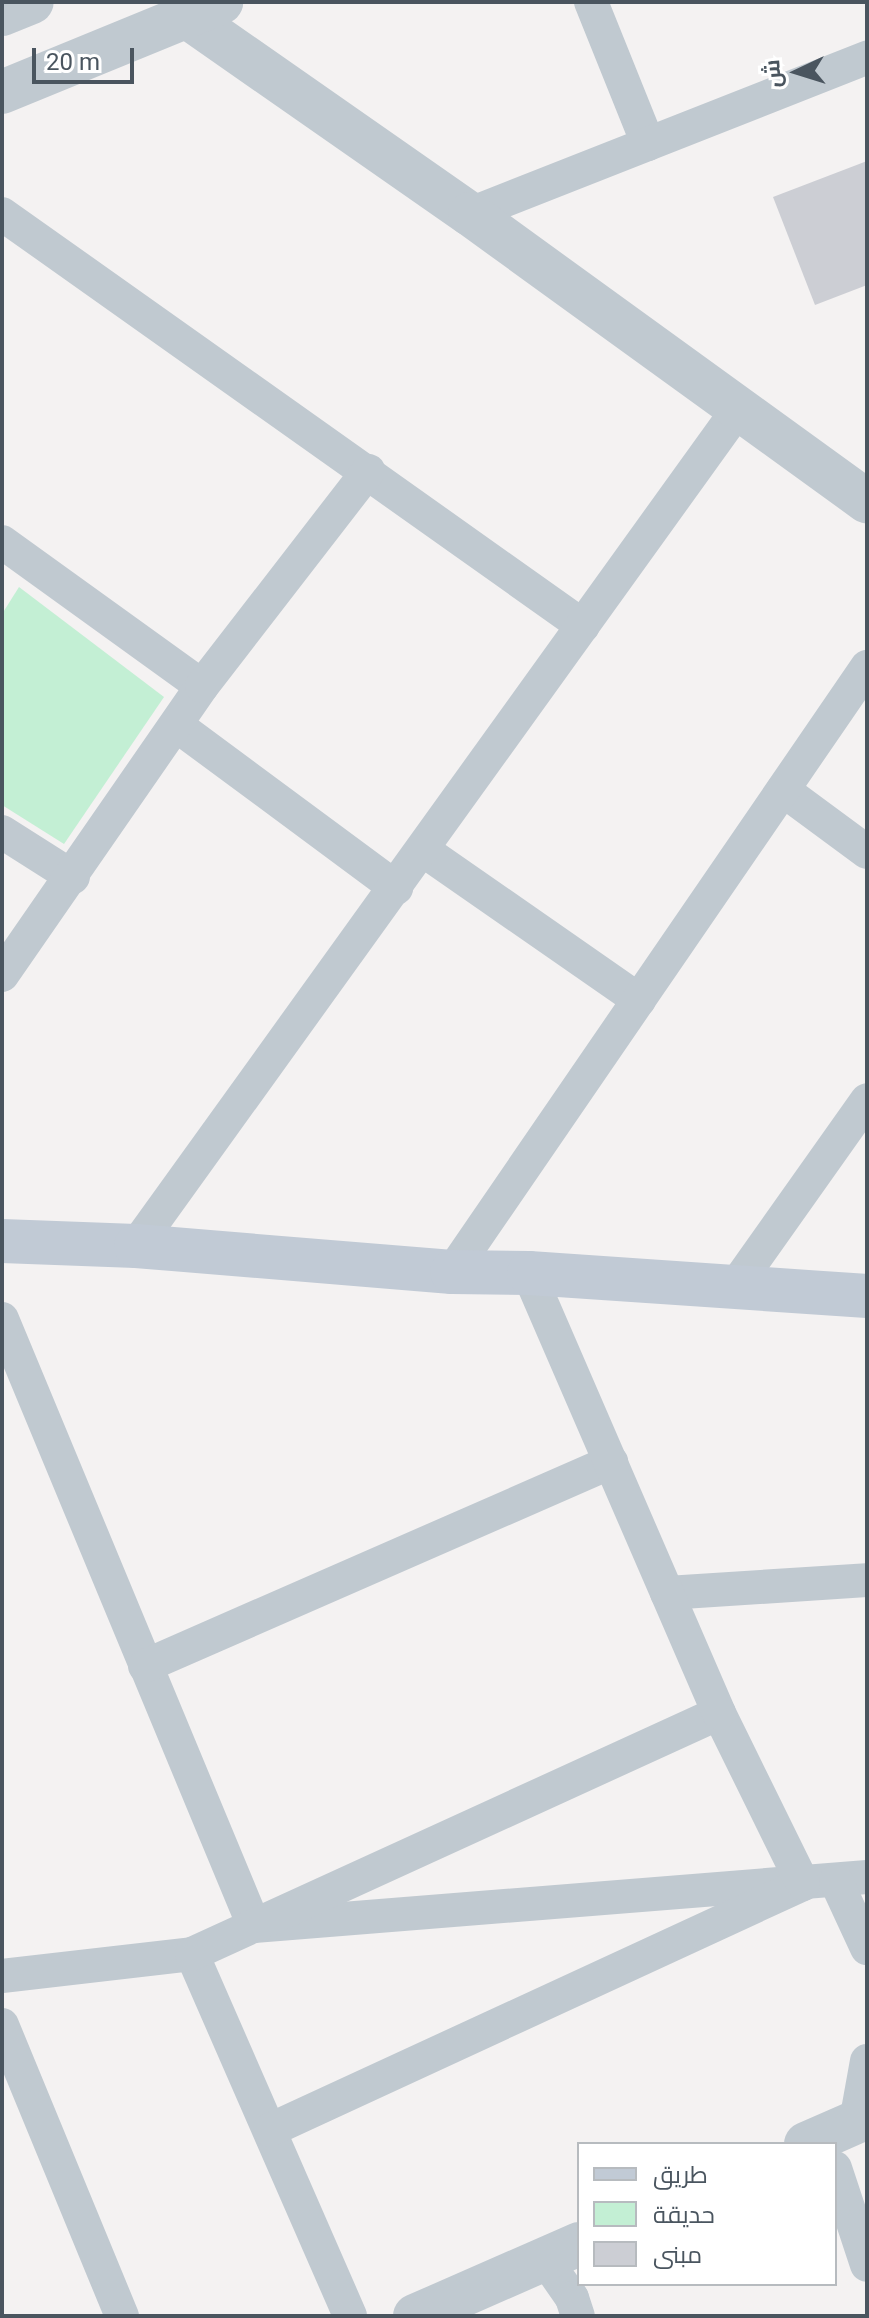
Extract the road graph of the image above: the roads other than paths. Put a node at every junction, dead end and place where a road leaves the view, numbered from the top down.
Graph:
1 (32, 2) edge
2 (591, 2) edge
3 (204, 9) edge
4 (2, 14) edge
5 (867, 58) edge
6 (2, 92) edge
7 (648, 144) junction
8 (2, 214) edge
9 (470, 214) junction
10 (739, 408) junction
11 (368, 471) junction
12 (867, 501) edge
13 (2, 542) edge
14 (583, 626) junction
15 (867, 667) edge
16 (202, 686) junction
17 (176, 725) junction
18 (783, 790) junction
19 (2, 832) edge
20 (423, 850) junction
21 (867, 852) edge
22 (73, 877) junction
23 (396, 888) junction
24 (2, 975) edge
25 (639, 1000) junction
26 (867, 1100) edge
27 (2, 1241) edge
28 (136, 1246) junction
29 (452, 1272) junction
30 (529, 1273) junction
31 (734, 1288) junction
32 (867, 1296) edge
33 (2, 1319) edge
34 (611, 1462) junction
35 (867, 1580) edge
36 (667, 1593) junction
37 (145, 1666) junction
38 (719, 1713) junction
39 (835, 1881) edge
40 (254, 1926) junction
41 (867, 1948) edge
42 (192, 1954) junction
43 (2, 1976) edge
44 (2, 2025) edge
45 (867, 2061) edge
46 (270, 2130) junction
47 (830, 2142) edge
48 (837, 2166) edge
49 (562, 2251) edge
50 (867, 2265) edge
51 (122, 2316) edge
52 (350, 2316) edge
53 (415, 2316) edge
54 (578, 2316) edge

1 - 4 street
2 - 7 street
3 - 6 street
3 - 9 street
5 - 7 street
7 - 9 street
8 - 11 street
9 - 10 street
10 - 12 street
10 - 14 street
11 - 14 street
11 - 16 street
13 - 16 street
14 - 20 street
15 - 18 street
16 - 17 street
17 - 22 street
17 - 23 street
18 - 21 street
18 - 25 street
19 - 22 street
20 - 23 street
20 - 25 street
22 - 24 street
23 - 28 street
25 - 29 street
26 - 31 street
27 - 28 main road
28 - 29 main road
29 - 30 main road
30 - 31 main road
30 - 34 street
31 - 32 main road
33 - 37 street
34 - 36 street
34 - 37 street
35 - 36 street
36 - 38 street
37 - 40 street
38 - 39 street
38 - 40 street
39 - 40 street
39 - 41 street
39 - 46 street
40 - 42 street
42 - 43 street
42 - 46 street
44 - 51 street
45 - 47 street
46 - 52 street
48 - 50 street
49 - 53 street
49 - 54 street

